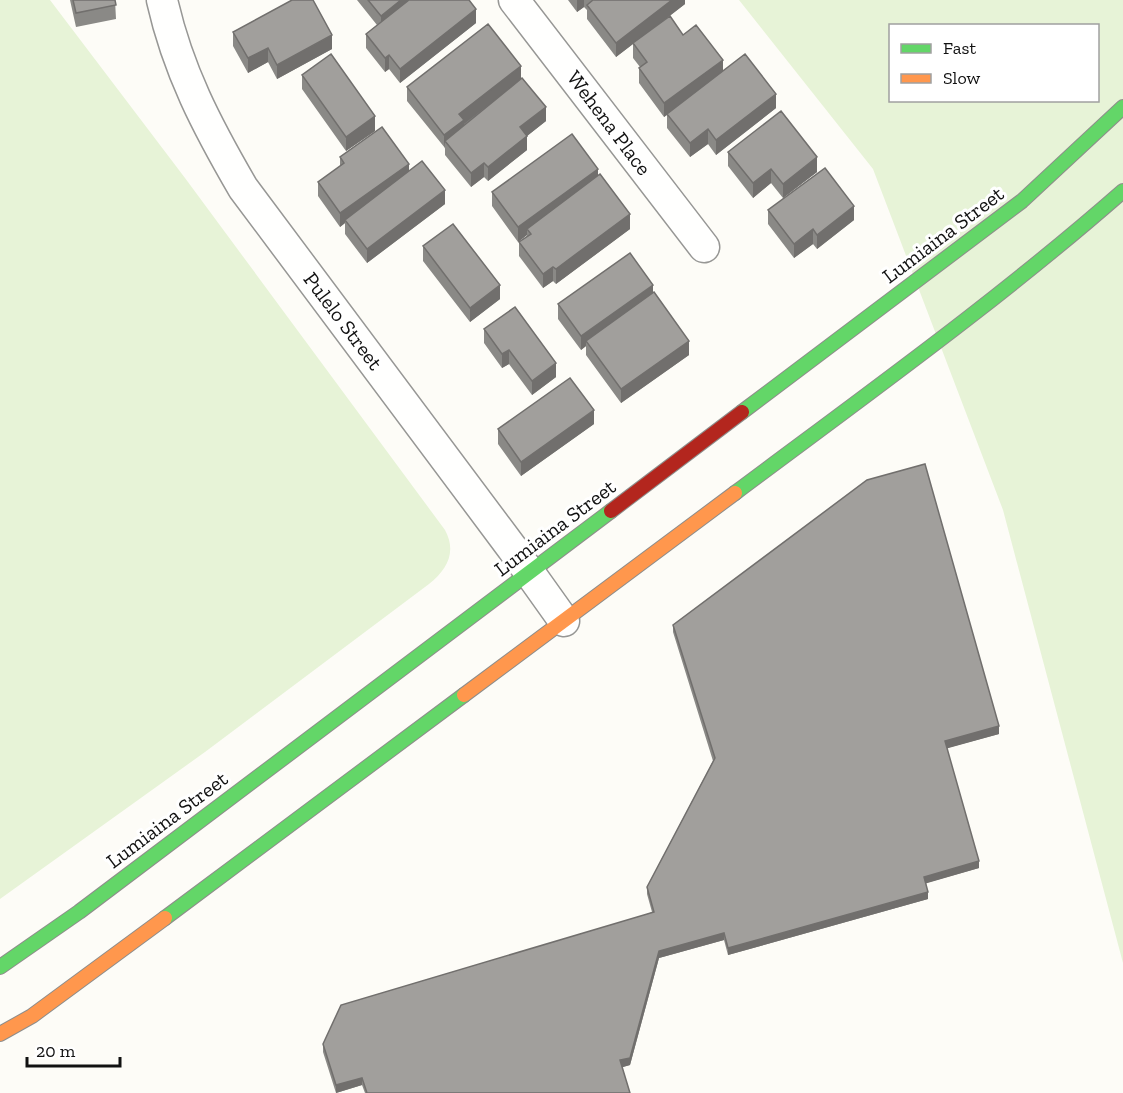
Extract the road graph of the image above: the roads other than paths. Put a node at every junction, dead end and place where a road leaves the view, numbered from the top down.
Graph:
1 (162, 0) edge
2 (514, 0) edge
3 (1123, 107) edge
4 (1123, 191) edge
5 (704, 247) dead end
6 (530, 573) junction
7 (564, 621) junction
8 (0, 967) edge
9 (0, 1034) edge

1 - 6 street, Pulelo Street
2 - 5 street, Wehena Place
3 - 6 main road, Lumiaina Street
4 - 7 main road
6 - 7 street, Pulelo Street
6 - 8 main road, Lumiaina Street
7 - 9 main road

